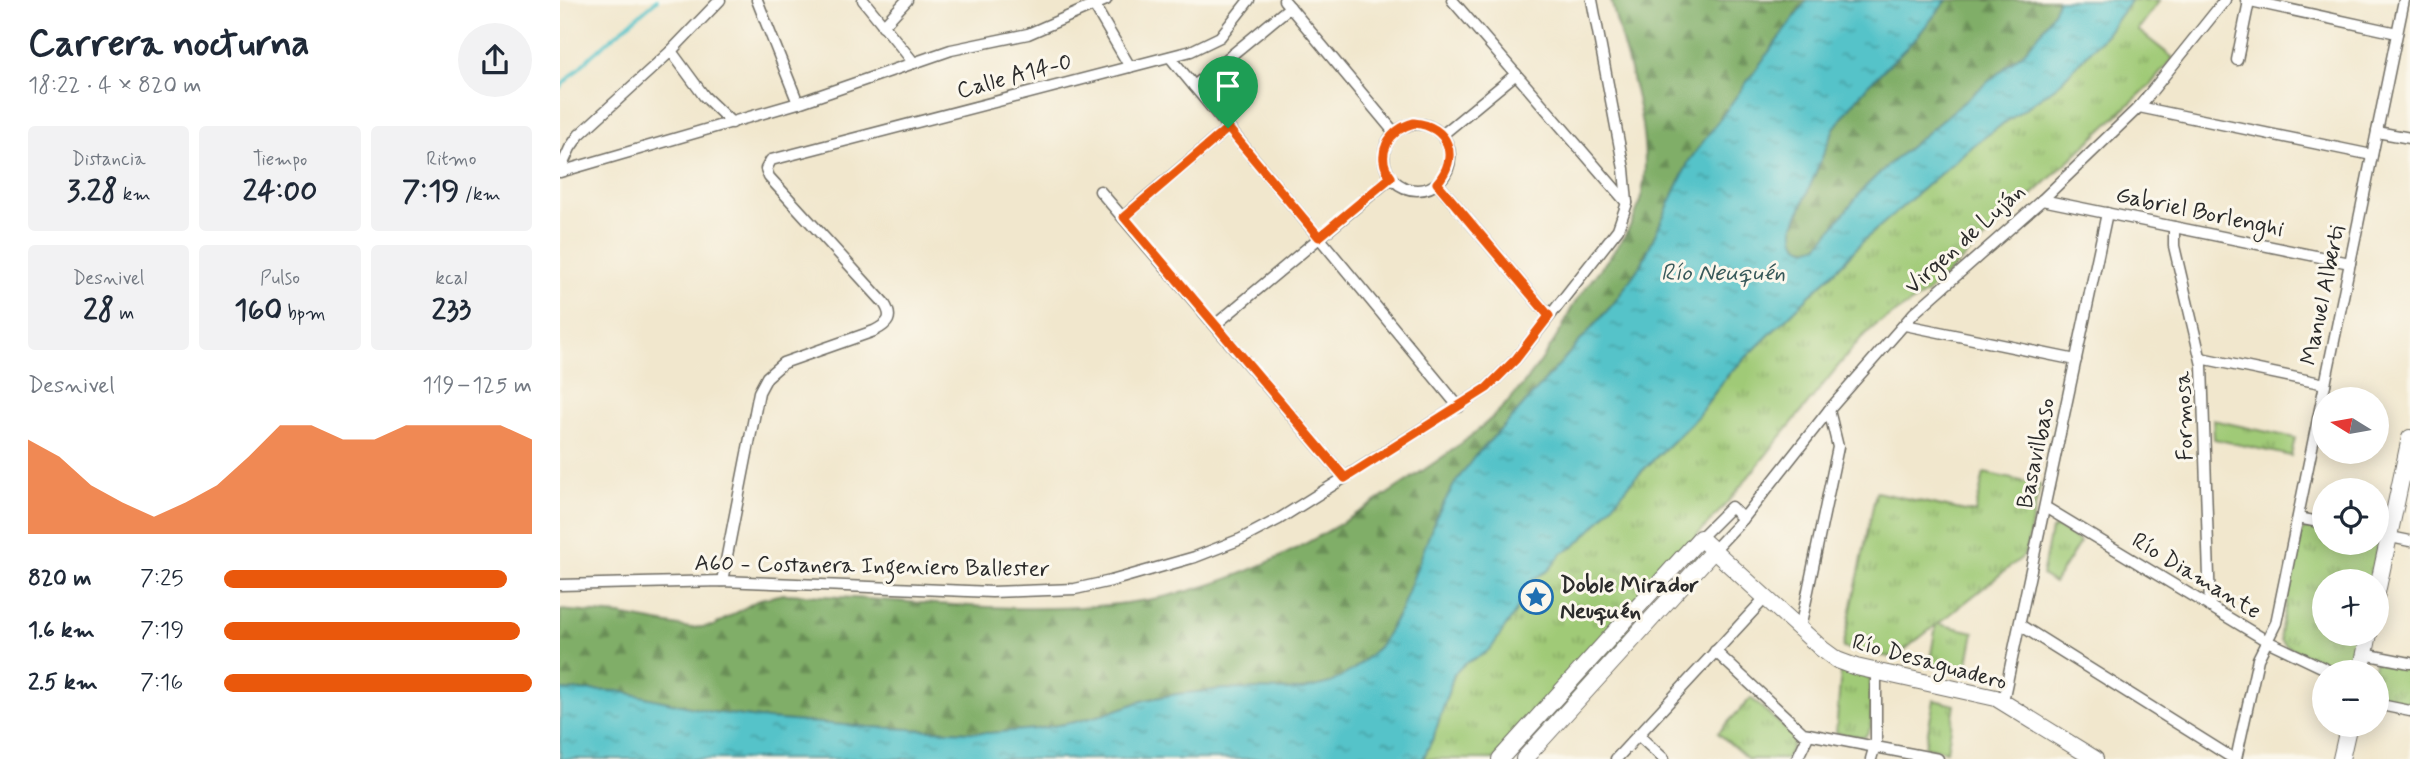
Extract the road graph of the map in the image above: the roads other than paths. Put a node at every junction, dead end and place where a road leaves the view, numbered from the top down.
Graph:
1 (720, 0) edge
2 (757, 0) edge
3 (863, 0) edge
4 (907, 0) edge
5 (1105, 0) edge
6 (1249, 0) edge
7 (1452, 0) edge
8 (1592, 0) edge
9 (2225, 0) edge
10 (2248, 0) edge
11 (2404, 0) edge
12 (1093, 3) edge
13 (1287, 4) edge
14 (883, 26) junction
15 (2402, 26) edge
16 (671, 51) junction
17 (1170, 57) junction
18 (2237, 60) dead end
19 (914, 63) junction
20 (1130, 67) junction
21 (1516, 74) junction
22 (1194, 86) junction
23 (798, 103) junction
24 (2139, 107) junction
25 (732, 123) junction
26 (1228, 128) junction
27 (1394, 132) junction
28 (2377, 132) junction
29 (1442, 135) junction
30 (2410, 138) edge
31 (2372, 155) junction
32 (560, 171) edge
33 (1391, 177) junction
34 (1437, 183) junction
35 (1100, 191) dead end
36 (2042, 200) junction
37 (1627, 203) junction
38 (2107, 213) junction
39 (1124, 217) junction
40 (2174, 227) junction
41 (1319, 237) junction
42 (2350, 263) junction
43 (1549, 316) junction
44 (1215, 325) junction
45 (1905, 325) junction
46 (2202, 358) junction
47 (2076, 360) junction
48 (2325, 384) junction
49 (1459, 407) junction
50 (1829, 410) junction
51 (2410, 438) edge
52 (1345, 478) junction
53 (2045, 507) junction
54 (2389, 514) edge
55 (2298, 518) junction
56 (1743, 519) junction
57 (2312, 521) edge
58 (2389, 537) edge
59 (1700, 538) junction
60 (2410, 541) edge
61 (1714, 550) junction
62 (722, 581) junction
63 (560, 585) edge
64 (1766, 597) junction
65 (2210, 607) junction
66 (2020, 625) junction
67 (1800, 629) junction
68 (2267, 642) junction
69 (2366, 646) edge
70 (1716, 651) junction
71 (2364, 654) junction
72 (2363, 660) edge
73 (2312, 663) edge
74 (2410, 663) edge
75 (1876, 671) junction
76 (2003, 701) junction
77 (2389, 707) edge
78 (2410, 711) edge
79 (1809, 734) junction
80 (1638, 736) junction
81 (2346, 737) edge
82 (1876, 746) junction
83 (1924, 757) edge
84 (1500, 759) edge
85 (1524, 759) edge
86 (1616, 759) edge
87 (1664, 759) edge
88 (1797, 759) edge
89 (1871, 759) edge
90 (1938, 759) edge
91 (2095, 759) edge
92 (2235, 759) edge
93 (2341, 759) edge

1 - 16 street
2 - 23 street
3 - 14 street
4 - 14 street
5 - 12 street
6 - 17 street, Calle A14-0
7 - 21 street
8 - 37 street
9 - 24 street, Virgen de Luján
10 - 15 street
10 - 18 street
11 - 15 street, Manuel Alberti
12 - 19 street
12 - 20 street
13 - 22 street
13 - 27 street
14 - 19 street
15 - 28 street, Manuel Alberti
16 - 25 street
16 - 32 street
17 - 20 street, Calle A14-0
17 - 22 street
19 - 23 street
20 - 62 street, Calle A14-0
21 - 29 street
21 - 37 street
22 - 26 street
23 - 25 street
24 - 31 street
24 - 36 street, Virgen de Luján
25 - 32 street
26 - 39 street
26 - 41 street
27 - 29 street
27 - 33 street
28 - 30 street
28 - 31 street, Manuel Alberti
29 - 34 street
31 - 42 street, Manuel Alberti
33 - 34 street
33 - 41 street
34 - 43 street
35 - 39 street
36 - 38 street, Gabriel Borlenghi
36 - 45 street, Virgen de Luján
37 - 43 street, A60 - Costanera Ingeniero Ballester
38 - 40 street, Gabriel Borlenghi
38 - 47 street, Basavilbaso
39 - 44 street
40 - 42 street, Gabriel Borlenghi
40 - 46 street, Formosa
41 - 44 street
41 - 49 street
42 - 48 street, Manuel Alberti
43 - 49 street, A60 - Costanera Ingeniero Ballester
44 - 52 street
45 - 47 street
45 - 50 street, Virgen de Luján
46 - 48 street
46 - 65 street, Formosa
47 - 53 street, Basavilbaso
48 - 55 street, Manuel Alberti
49 - 52 street, A60 - Costanera Ingeniero Ballester
50 - 56 street, Virgen de Luján
50 - 67 street
51 - 54 street
52 - 62 street, A60 - Costanera Ingeniero Ballester
53 - 65 street, Río Diamante
53 - 66 street, Basavilbaso
55 - 57 street
55 - 68 street, Manuel Alberti
56 - 59 street
56 - 61 street, Virgen de Luján
58 - 60 street
59 - 61 street, Río Desaguadero
59 - 84 street
61 - 64 street, Río Desaguadero
61 - 85 street, Virgen de Luján
62 - 63 street, A60 - Costanera Ingeniero Ballester
64 - 67 street, Río Desaguadero
64 - 70 street
65 - 68 street, Río Diamante
66 - 76 street, Basavilbaso
66 - 92 street
67 - 75 street, Río Desaguadero
68 - 73 street, Río Diamante
68 - 92 street, Manuel Alberti
69 - 71 street
70 - 79 street
70 - 80 street
71 - 72 street
71 - 74 street
75 - 76 street, Río Desaguadero
75 - 82 street
76 - 91 street, Río Desaguadero
77 - 78 street
79 - 82 street
79 - 88 street
80 - 86 street
80 - 87 street
81 - 93 street
82 - 83 street
82 - 89 street
83 - 90 street

